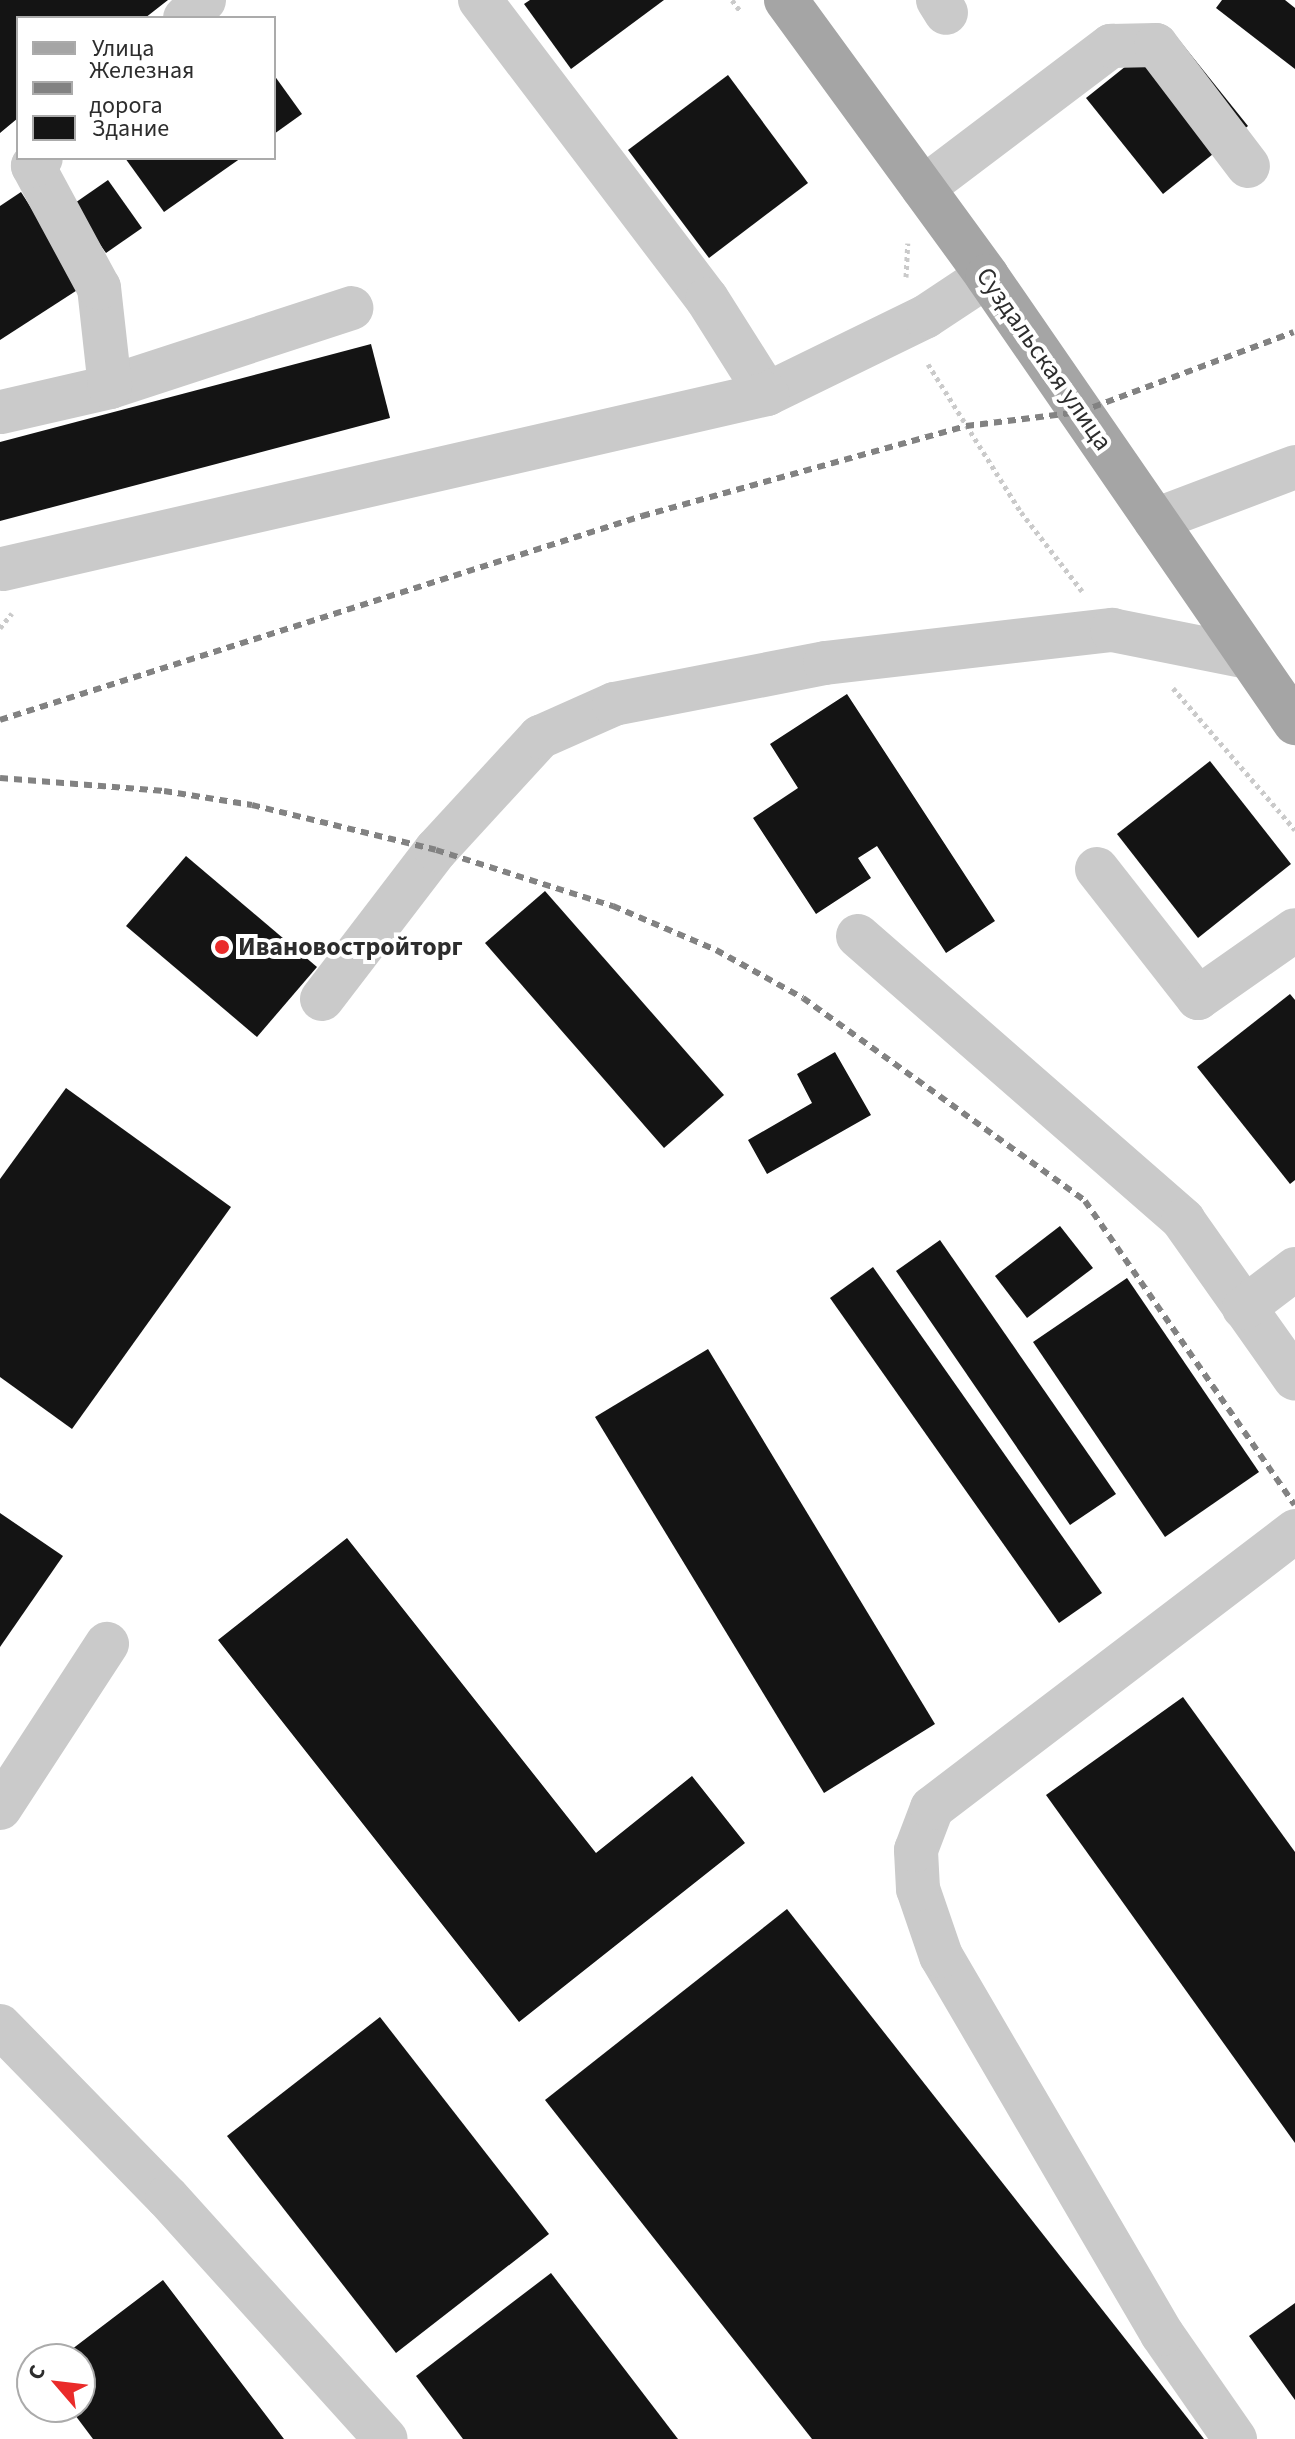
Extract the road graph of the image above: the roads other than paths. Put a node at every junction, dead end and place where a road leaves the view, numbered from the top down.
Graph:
1 (204, 0) edge
2 (480, 0) edge
3 (786, 0) edge
4 (187, 16) edge
5 (39, 160) edge
6 (1248, 166) dead end
7 (923, 188) junction
8 (987, 276) junction
9 (351, 308) dead end
10 (110, 387) junction
11 (767, 394) junction
12 (1, 412) edge
13 (1295, 467) edge
14 (1155, 520) junction
15 (3, 569) dead end
16 (1247, 657) junction
17 (1295, 723) edge
18 (1097, 869) dead end
19 (1295, 930) edge
20 (858, 936) dead end
21 (322, 999) dead end
22 (1295, 1269) edge
23 (1244, 1308) junction
24 (1295, 1379) edge
25 (1295, 1531) edge
26 (107, 1644) dead end
27 (0, 1808) edge
28 (0, 2026) edge
29 (386, 2439) edge
30 (1235, 2439) edge

1 - 4 lane
2 - 11 lane
3 - 7 main road, Суздальская улица
5 - 10 lane
6 - 7 lane
7 - 8 main road, Суздальская улица
8 - 11 lane
8 - 14 main road, Суздальская улица
9 - 10 lane
10 - 12 lane
11 - 15 lane
13 - 14 lane
14 - 16 main road, Суздальская улица
16 - 17 main road, Суздальская улица
16 - 21 lane
18 - 19 lane
20 - 23 lane
22 - 23 lane
23 - 24 lane
25 - 30 lane
26 - 27 lane
28 - 29 lane

